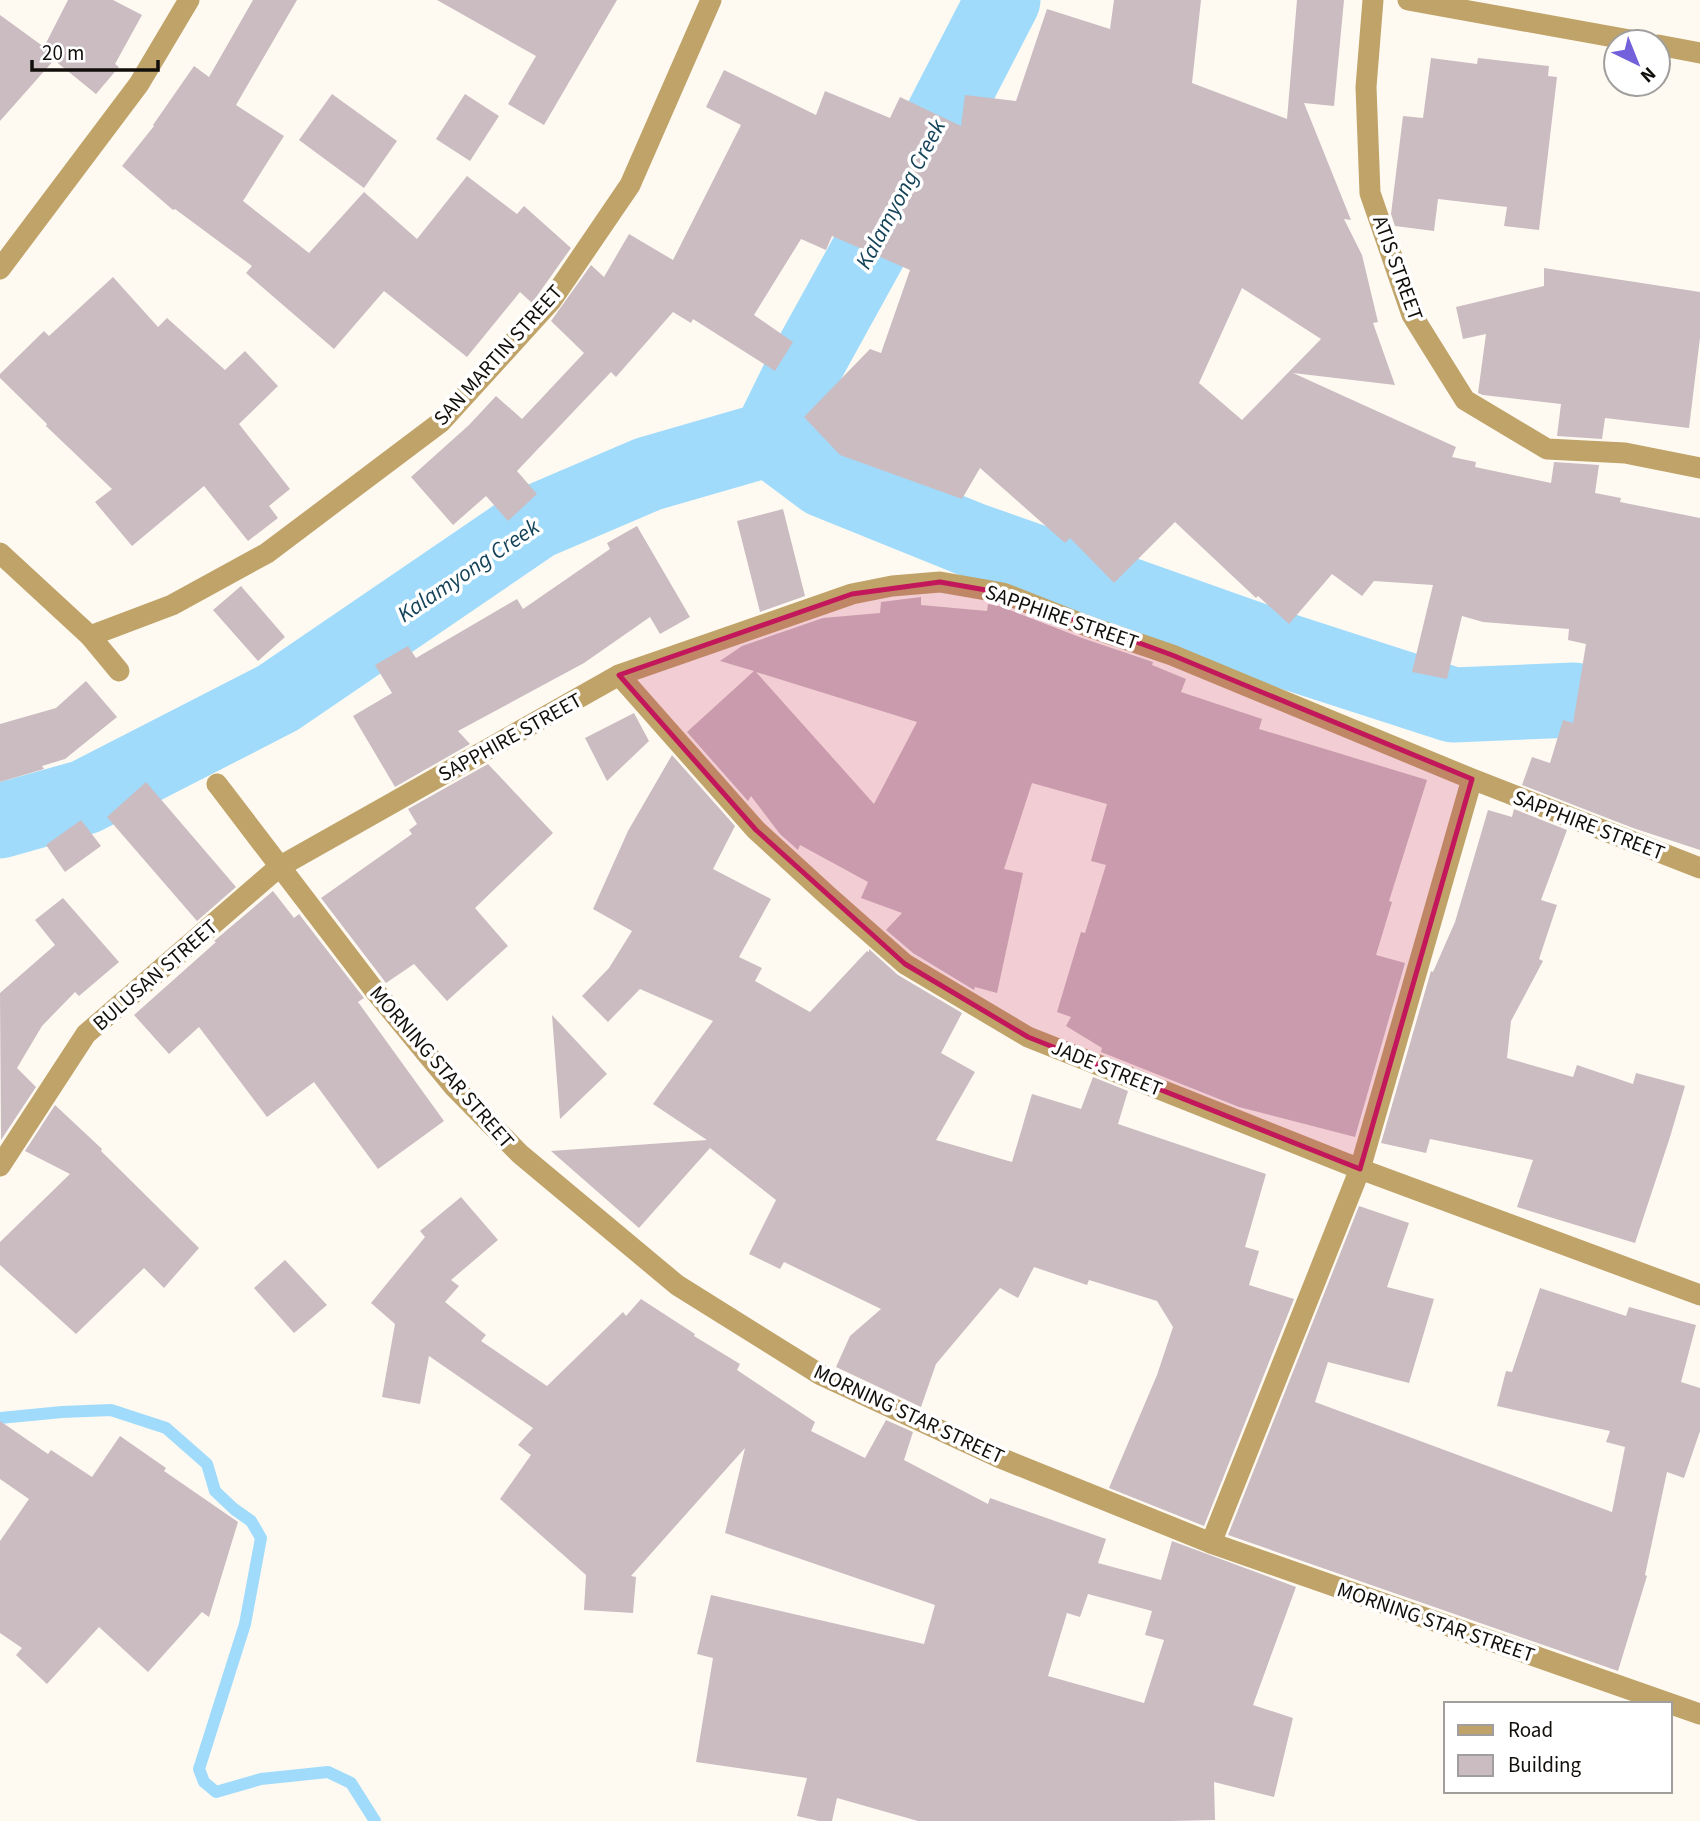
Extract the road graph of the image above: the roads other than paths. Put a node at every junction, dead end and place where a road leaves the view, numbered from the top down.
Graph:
1 (189, 0) edge
2 (711, 0) edge
3 (1373, 0) edge
4 (1408, 0) edge
5 (1602, 35) edge
6 (1672, 48) edge
7 (1700, 53) edge
8 (0, 269) edge
9 (1700, 468) edge
10 (0, 553) edge
11 (90, 636) junction
12 (119, 671) dead end
13 (619, 676) junction
14 (1472, 779) junction
15 (217, 784) dead end
16 (279, 867) junction
17 (1700, 868) edge
18 (0, 1166) edge
19 (1360, 1169) junction
20 (1700, 1295) edge
21 (1211, 1543) junction
22 (1666, 1702) edge
23 (1672, 1704) edge
24 (1700, 1714) edge

1 - 8 street
2 - 11 street, SAN MARTIN STREET
3 - 9 street, ATIS STREET
4 - 5 street
6 - 7 street
10 - 11 street
11 - 12 street
13 - 14 street, SAPPHIRE STREET
13 - 16 street, SAPPHIRE STREET
13 - 19 street, JADE STREET
14 - 17 street, SAPPHIRE STREET
14 - 19 street
15 - 16 street, MORNING STAR STREET
16 - 18 street, BULUSAN STREET
16 - 21 street, MORNING STAR STREET
19 - 20 street, JADE STREET
19 - 21 street
21 - 22 street, MORNING STAR STREET
23 - 24 street, MORNING STAR STREET

